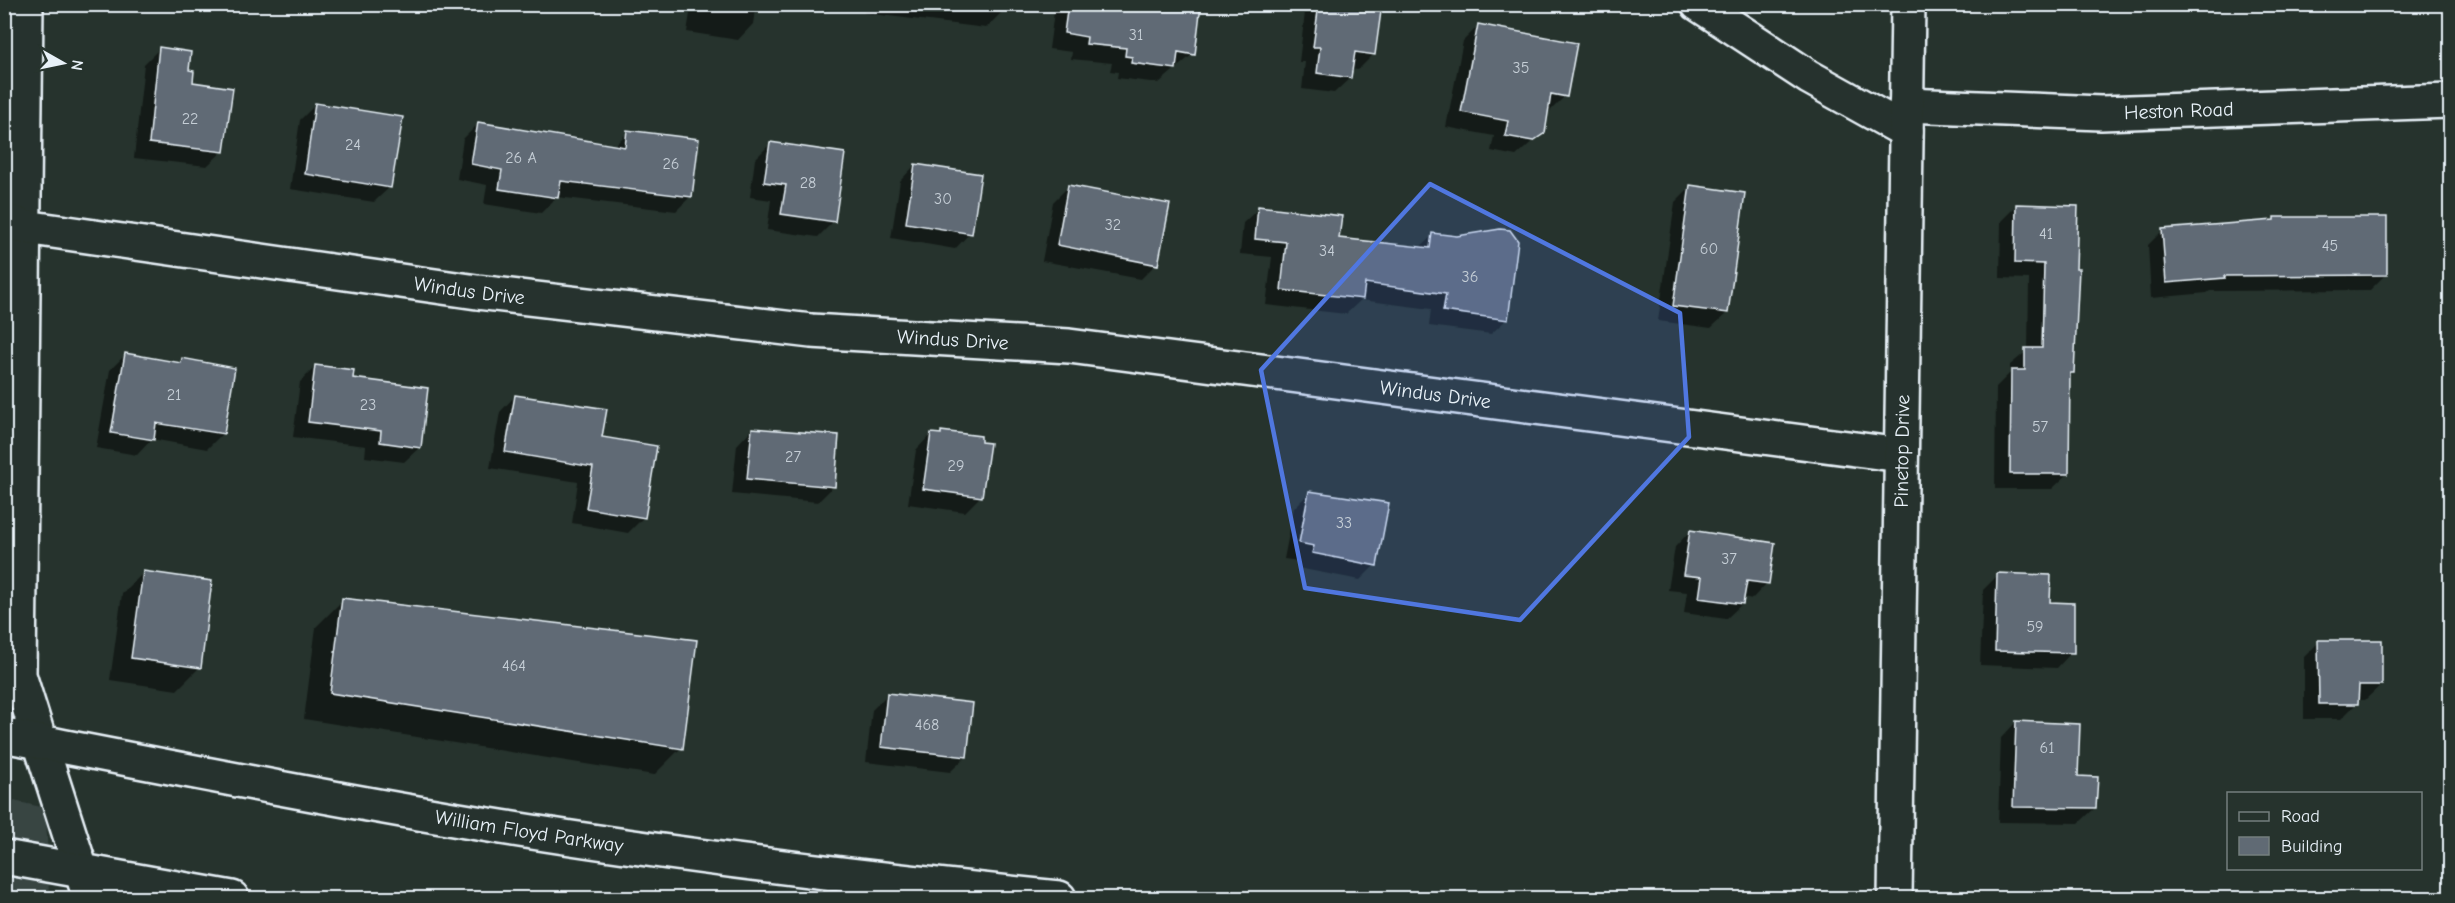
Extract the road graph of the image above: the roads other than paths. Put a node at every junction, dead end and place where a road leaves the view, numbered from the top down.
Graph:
1 (26, 4) edge
2 (1698, 4) edge
3 (1908, 4) edge
4 (2451, 101) edge
5 (1906, 118) junction
6 (15, 223) edge
7 (1901, 455) junction
8 (4, 735) edge
9 (40, 742) junction
10 (4, 856) edge
11 (86, 885) edge
12 (232, 898) edge
13 (1059, 898) edge
14 (1894, 898) edge

1 - 6 main road
2 - 5 main road, Heston Road
3 - 5 main road, Pinetop Drive
4 - 5 main road, Heston Road
5 - 7 main road, Pinetop Drive
6 - 7 main road, Windus Drive
6 - 9 main road
7 - 14 main road, Pinetop Drive
8 - 9 main road, William Floyd Parkway
9 - 11 main road
9 - 13 main road, William Floyd Parkway
10 - 11 main road
11 - 12 main road

